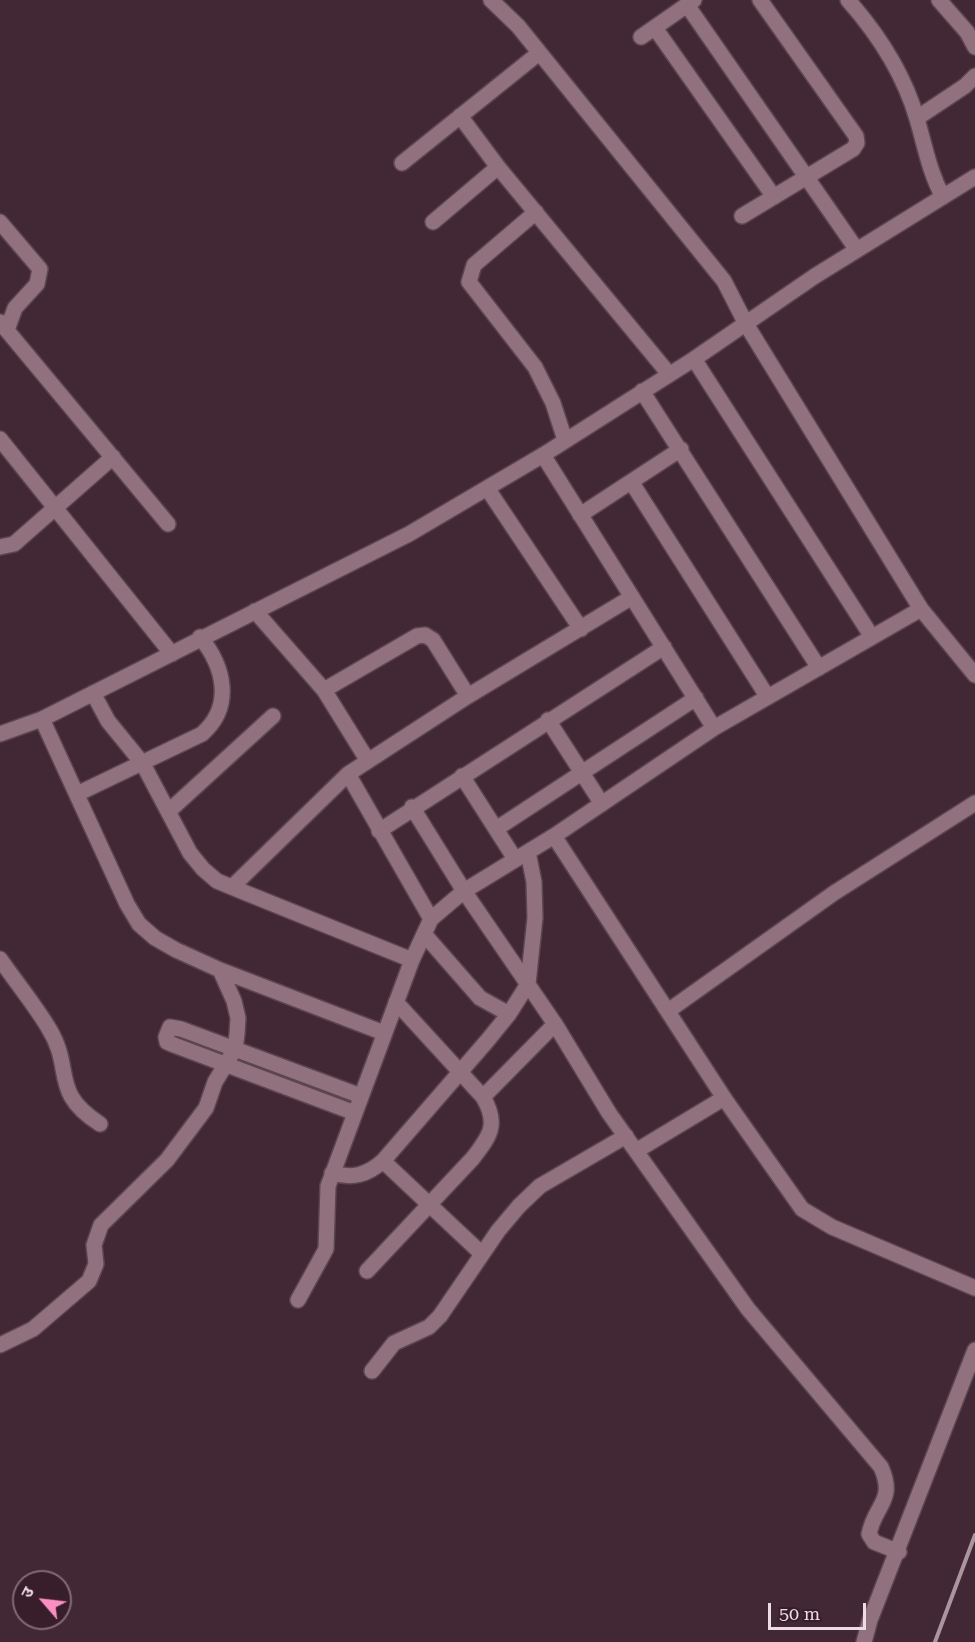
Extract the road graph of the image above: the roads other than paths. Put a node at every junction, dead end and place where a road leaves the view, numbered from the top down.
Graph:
1 (491, 0) edge
2 (760, 0) edge
3 (848, 0) edge
4 (939, 0) edge
5 (681, 4) edge
6 (655, 28) junction
7 (641, 37) dead end
8 (975, 47) edge
9 (539, 52) junction
10 (975, 76) edge
11 (460, 116) junction
12 (917, 118) junction
13 (402, 164) dead end
14 (498, 167) junction
15 (807, 177) junction
16 (975, 177) edge
17 (774, 197) junction
18 (943, 197) junction
19 (536, 213) junction
20 (742, 216) dead end
21 (0, 222) edge
22 (433, 222) dead end
23 (857, 250) junction
24 (746, 324) junction
25 (4, 326) edge
26 (694, 359) junction
27 (669, 374) junction
28 (642, 392) junction
29 (0, 439) edge
30 (565, 440) junction
31 (681, 449) junction
32 (543, 455) junction
33 (113, 457) junction
34 (632, 483) junction
35 (487, 488) junction
36 (58, 508) junction
37 (580, 515) junction
38 (168, 524) dead end
39 (0, 547) edge
40 (632, 597) junction
41 (921, 609) junction
42 (255, 611) junction
43 (581, 629) junction
44 (200, 637) junction
45 (872, 637) junction
46 (663, 647) junction
47 (172, 654) junction
48 (819, 668) junction
49 (975, 675) edge
50 (324, 690) junction
51 (93, 693) junction
52 (468, 696) junction
53 (767, 696) junction
54 (696, 698) junction
55 (273, 716) dead end
56 (42, 719) junction
57 (548, 720) junction
58 (714, 728) junction
59 (0, 734) edge
60 (368, 761) junction
61 (142, 764) junction
62 (583, 772) junction
63 (348, 774) junction
64 (462, 776) junction
65 (77, 794) junction
66 (975, 803) edge
67 (602, 804) junction
68 (412, 807) junction
69 (170, 811) junction
70 (496, 829) junction
71 (380, 831) junction
72 (554, 836) junction
73 (522, 856) junction
74 (232, 887) junction
75 (464, 891) junction
76 (431, 919) junction
77 (424, 934) junction
78 (0, 959) edge
79 (412, 960) junction
80 (220, 970) junction
81 (528, 984) junction
82 (396, 1002) junction
83 (668, 1011) junction
84 (509, 1014) junction
85 (555, 1024) junction
86 (384, 1033) junction
87 (235, 1049) junction
88 (225, 1064) junction
89 (460, 1071) junction
90 (361, 1096) junction
91 (483, 1097) junction
92 (724, 1098) junction
93 (355, 1113) junction
94 (100, 1124) dead end
95 (626, 1136) junction
96 (636, 1151) junction
97 (383, 1161) junction
98 (332, 1173) junction
99 (430, 1203) junction
100 (482, 1254) junction
101 (367, 1271) dead end
102 (975, 1288) edge
103 (298, 1300) dead end
104 (0, 1345) edge
105 (975, 1350) edge
106 (372, 1371) dead end
107 (898, 1551) junction
108 (864, 1642) edge

1 - 9 street
2 - 15 street
3 - 12 street
4 - 8 street
5 - 6 street
5 - 15 street
6 - 7 street
6 - 17 street
9 - 11 street
9 - 24 street
10 - 12 street
11 - 13 street
11 - 14 street
12 - 18 street
14 - 19 street
14 - 22 street
15 - 17 street
15 - 23 street
16 - 18 street
17 - 20 street
18 - 23 street
19 - 27 street
19 - 30 street
21 - 25 street
23 - 24 street
24 - 26 street
24 - 41 street
25 - 33 street
26 - 27 street
26 - 45 street
27 - 28 street
28 - 30 street
28 - 31 street
29 - 36 street
30 - 32 street
31 - 34 street
31 - 48 street
32 - 35 street
32 - 37 street
33 - 36 street
33 - 38 street
34 - 37 street
34 - 53 street
35 - 42 street
35 - 43 street
36 - 39 street
36 - 47 street
37 - 40 street
40 - 43 street
40 - 46 street
41 - 45 street
41 - 49 street
42 - 44 street
42 - 50 street
43 - 52 street
44 - 47 street
44 - 61 street
45 - 48 street
46 - 54 street
46 - 57 street
47 - 51 street
48 - 53 street
50 - 52 street
50 - 60 street
51 - 56 street
51 - 61 street
52 - 60 street
53 - 58 street
54 - 58 street
54 - 62 street
55 - 69 street
56 - 59 street
56 - 65 street
57 - 62 street
57 - 64 street
58 - 67 street
60 - 63 street
61 - 65 street
61 - 69 street
62 - 67 street
62 - 70 street
63 - 71 street
63 - 74 street
64 - 68 street
64 - 70 street
65 - 80 street
66 - 83 street
67 - 72 street
68 - 71 street
68 - 75 street
69 - 74 street
70 - 73 street
71 - 76 street
72 - 73 street
72 - 83 street
73 - 75 street
73 - 81 street
74 - 79 street
75 - 76 street
75 - 81 street
76 - 77 street
77 - 79 street
77 - 84 street
78 - 94 street
79 - 82 street
80 - 86 street
80 - 87 street
81 - 84 street
81 - 85 street
82 - 86 street
82 - 89 street
83 - 92 street
84 - 89 street
85 - 91 street
85 - 95 street
86 - 90 street
87 - 88 street
87 - 88 street
87 - 90 street
88 - 93 street
88 - 104 street
89 - 91 street
89 - 97 street
90 - 93 street
91 - 99 street
92 - 96 street
92 - 102 street
93 - 98 street
95 - 96 street
95 - 100 street
96 - 107 street
97 - 98 street
97 - 99 street
98 - 103 street
99 - 100 street
99 - 101 street
100 - 106 street
105 - 107 street
107 - 108 street

